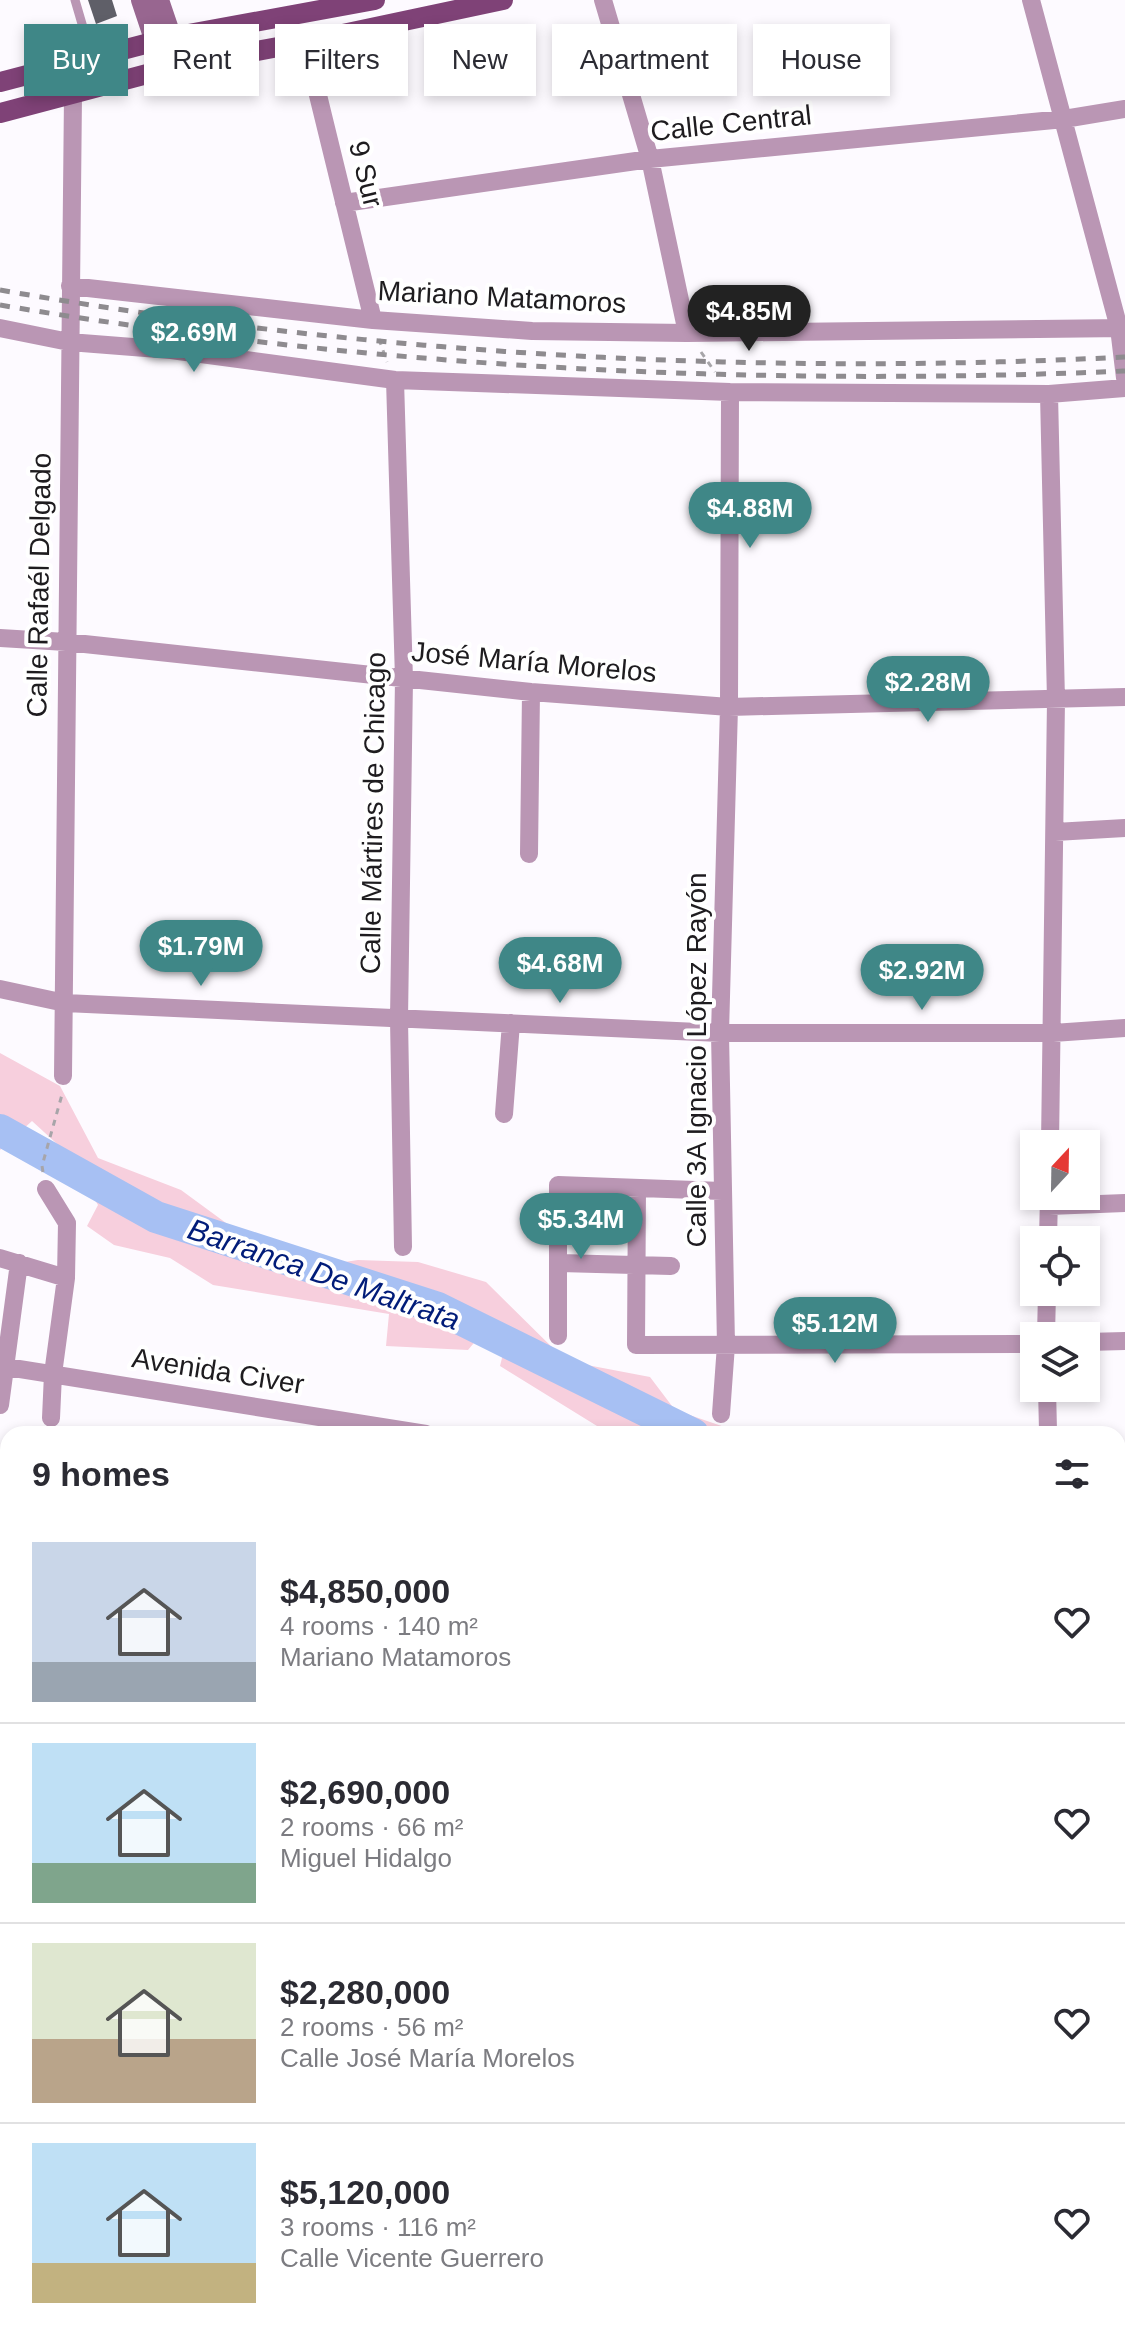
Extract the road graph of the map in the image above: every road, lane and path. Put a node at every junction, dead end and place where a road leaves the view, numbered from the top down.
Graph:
1 (75, 0) edge
2 (141, 0) edge
3 (159, 0) edge
4 (375, 0) edge
5 (503, 0) edge
6 (603, 0) edge
7 (1031, 0) edge
8 (451, 5) edge
9 (82, 24) edge
10 (155, 24) edge
11 (162, 24) edge
12 (245, 24) edge
13 (376, 24) edge
14 (24, 76) edge
15 (0, 82) edge
16 (69, 96) edge
17 (73, 96) edge
18 (318, 96) edge
19 (1125, 109) edge
20 (0, 113) edge
21 (1064, 119) junction
22 (650, 159) junction
23 (344, 203) junction
24 (70, 286) junction
25 (373, 320) junction
26 (0, 328) edge
27 (1122, 328) edge
28 (687, 333) junction
29 (69, 342) junction
30 (1125, 378) edge
31 (395, 380) junction
32 (1125, 388) edge
33 (730, 392) junction
34 (1049, 394) junction
35 (0, 638) edge
36 (66, 642) junction
37 (404, 679) junction
38 (531, 692) junction
39 (1125, 697) edge
40 (1056, 700) junction
41 (729, 707) junction
42 (1125, 828) edge
43 (1055, 832) junction
44 (529, 854) dead end
45 (0, 989) edge
46 (65, 1003) junction
47 (399, 1019) junction
48 (511, 1023) junction
49 (1125, 1028) edge
50 (720, 1033) junction
51 (1053, 1033) junction
52 (63, 1076) dead end
53 (63, 1098) dead end
54 (504, 1114) dead end
55 (1050, 1130) edge
56 (42, 1166) dead end
57 (637, 1188) junction
58 (46, 1189) dead end
59 (722, 1191) junction
60 (1100, 1202) edge
61 (1125, 1203) edge
62 (403, 1247) dead end
63 (0, 1258) edge
64 (19, 1263) junction
65 (560, 1263) junction
66 (638, 1266) junction
67 (671, 1266) dead end
68 (66, 1278) junction
69 (558, 1336) dead end
70 (1125, 1341) edge
71 (1100, 1342) edge
72 (1020, 1344) edge
73 (726, 1345) junction
74 (3, 1367) edge
75 (53, 1374) junction
76 (1047, 1402) edge
77 (0, 1405) edge
78 (721, 1414) dead end
79 (51, 1418) dead end
80 (377, 1426) edge
81 (1048, 1426) edge

1 - 9 lane
2 - 10 main road
3 - 11 main road
4 - 12 main road
5 - 8 main road
6 - 22 street
7 - 21 street
8 - 13 main road
14 - 15 main road
16 - 20 main road
17 - 24 street, Calle Rafaél Delgado
18 - 23 street, 9 Sur
19 - 21 street, Calle Central
21 - 22 street, Calle Central
21 - 27 street
22 - 23 street, Calle Central
22 - 28 street
23 - 25 street, 9 Sur
24 - 25 street, Mariano Matamoros
24 - 29 street, Calle Rafaél Delgado
25 - 28 street, Mariano Matamoros
25 - 31 path
26 - 29 street
27 - 28 street, Mariano Matamoros
27 - 30 street
28 - 33 path
29 - 31 street
29 - 36 street, Calle Rafaél Delgado
31 - 33 street
31 - 37 street, Calle Mártires de Chicago
32 - 34 street
33 - 34 street
33 - 41 street, Calle 3A Ignacio López Rayón
34 - 40 street
35 - 36 street, José María Morelos
36 - 37 street, José María Morelos
36 - 46 street, Calle Rafaél Delgado
37 - 38 street, José María Morelos
37 - 47 street, Calle Mártires de Chicago
38 - 41 street, José María Morelos
38 - 44 street
39 - 40 street, José María Morelos
40 - 41 street, José María Morelos
40 - 43 street
41 - 50 street, Calle 3A Ignacio López Rayón
42 - 43 street
43 - 51 street
45 - 46 street
46 - 47 street
46 - 52 street, Calle Rafaél Delgado
47 - 48 street
47 - 62 street, Calle Mártires de Chicago
48 - 50 street
48 - 54 street
49 - 51 street
50 - 51 street
50 - 59 street, Calle 3A Ignacio López Rayón
51 - 55 street
53 - 56 path
57 - 59 street
57 - 65 street
57 - 66 street
58 - 68 street
59 - 73 street, Calle 3A Ignacio López Rayón
60 - 61 street
63 - 64 street
64 - 68 street
64 - 74 street
65 - 66 street
65 - 69 street
66 - 67 street
66 - 73 street
68 - 75 street
70 - 71 street
72 - 73 street
73 - 78 street, Calle 3A Ignacio López Rayón
74 - 75 street, Avenida Civer
74 - 77 street
75 - 79 street
75 - 80 street, Avenida Civer
76 - 81 street

